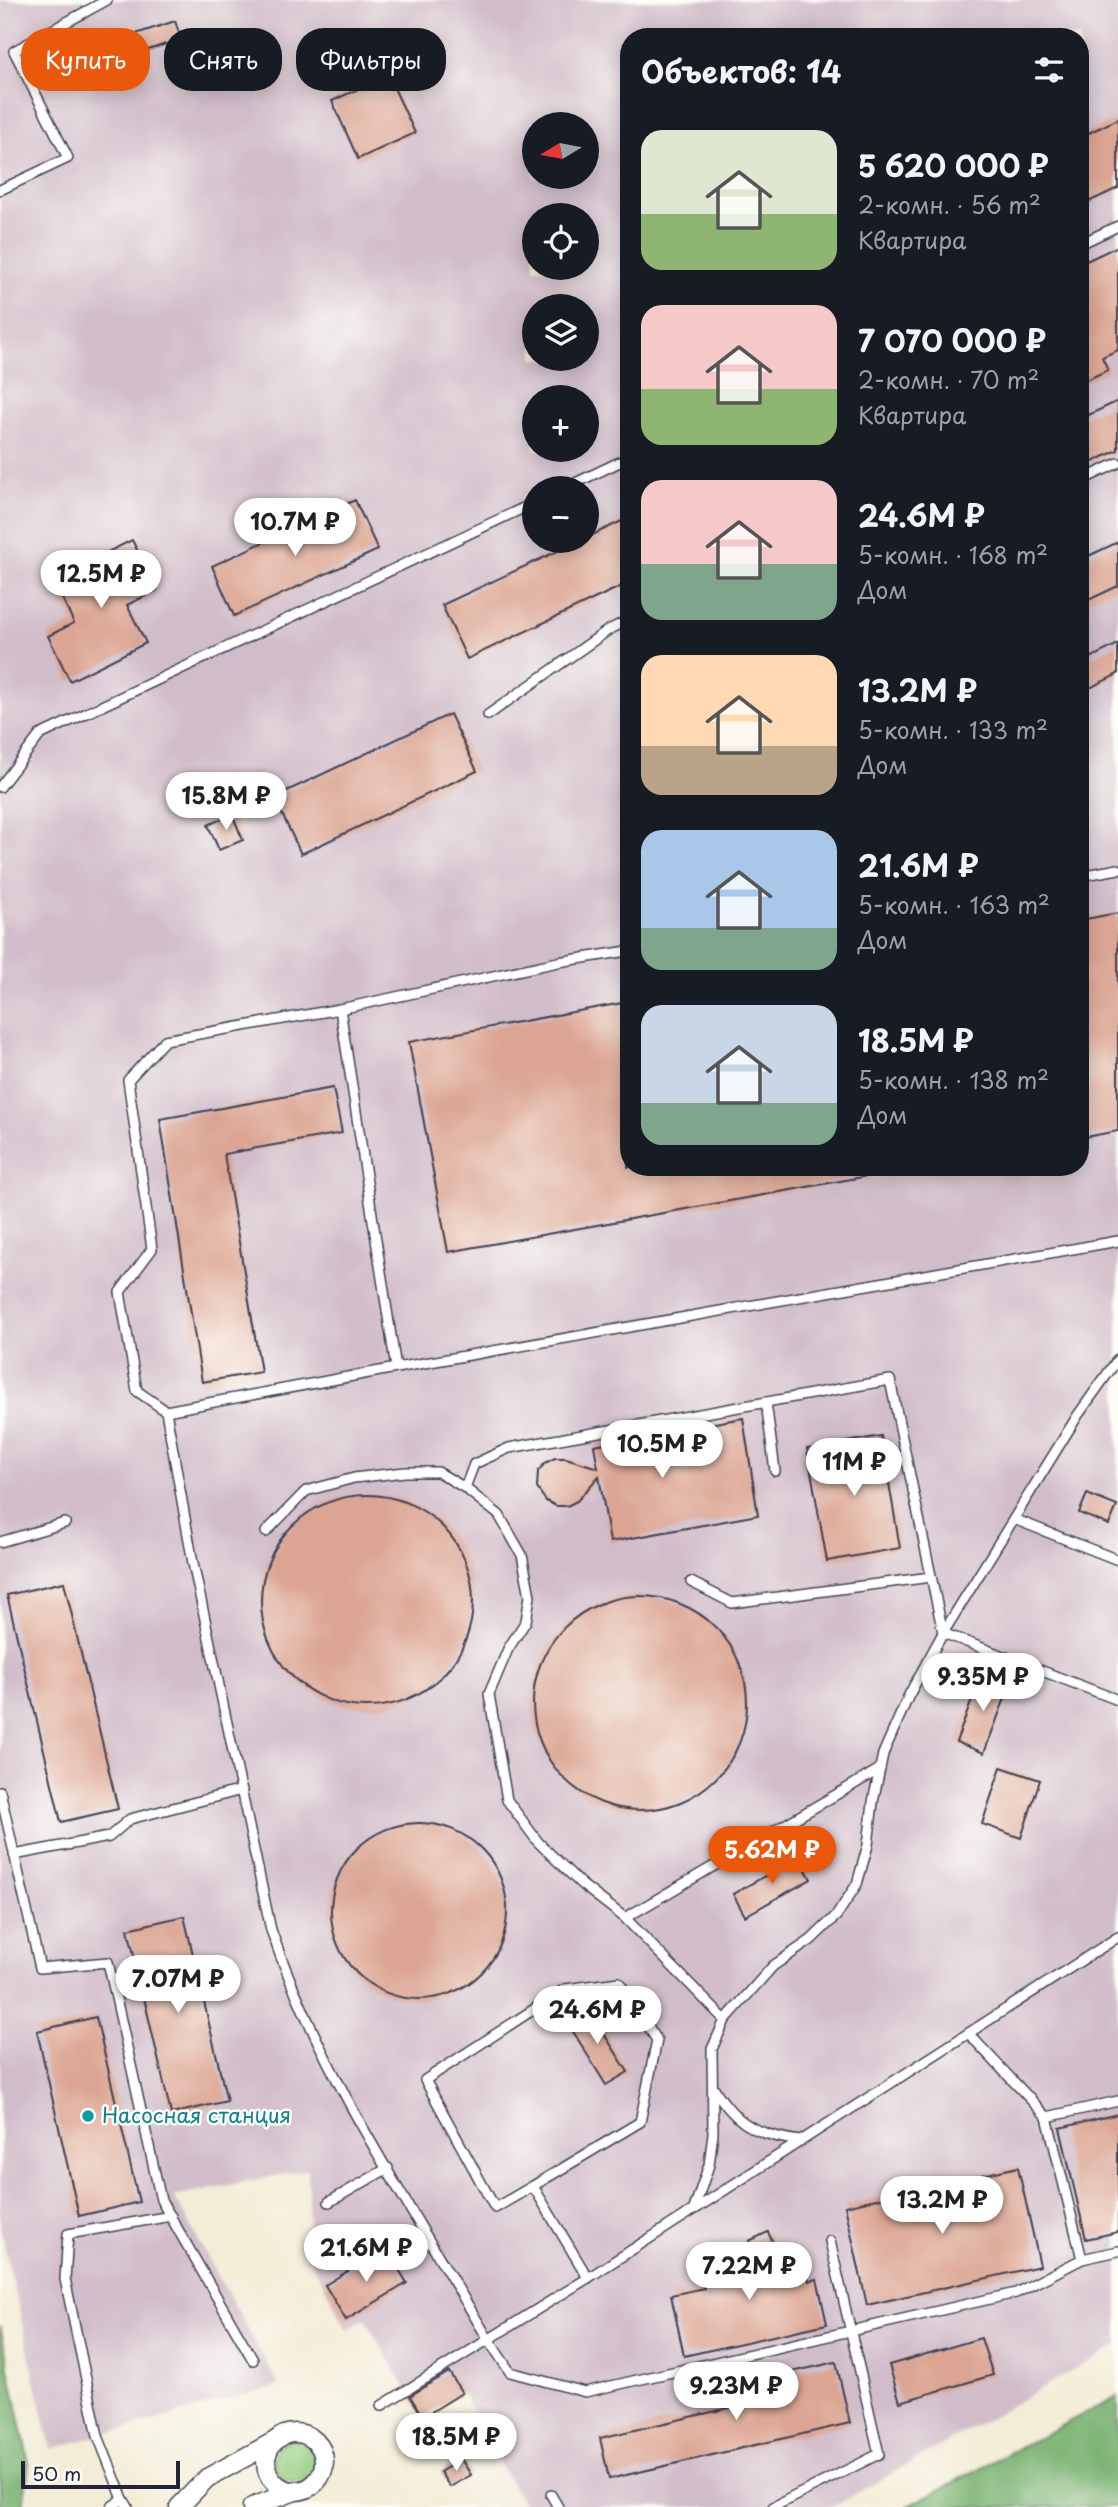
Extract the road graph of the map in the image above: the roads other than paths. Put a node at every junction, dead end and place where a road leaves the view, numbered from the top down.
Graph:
1 (107, 0) edge
2 (0, 190) edge
3 (1118, 226) edge
4 (1089, 240) edge
5 (620, 462) edge
6 (1118, 463) edge
7 (590, 476) edge
8 (1089, 477) edge
9 (522, 509) edge
10 (620, 624) edge
11 (488, 715) dead end
12 (0, 787) edge
13 (1118, 869) edge
14 (1089, 874) edge
15 (620, 952) edge
16 (340, 1009) junction
17 (1118, 1241) edge
18 (1118, 1359) edge
19 (396, 1368) junction
20 (766, 1402) junction
21 (166, 1411) junction
22 (775, 1471) dead end
23 (465, 1488) junction
24 (1014, 1519) junction
25 (65, 1523) dead end
26 (266, 1532) dead end
27 (0, 1542) edge
28 (1118, 1560) edge
29 (931, 1577) junction
30 (691, 1583) dead end
31 (943, 1633) junction
32 (1118, 1700) edge
33 (880, 1769) junction
34 (242, 1790) junction
35 (0, 1791) edge
36 (14, 1855) junction
37 (625, 1918) junction
38 (1118, 1937) edge
39 (725, 2020) junction
40 (969, 2034) junction
41 (712, 2085) junction
42 (1118, 2101) edge
43 (1047, 2117) junction
44 (800, 2141) junction
45 (387, 2168) junction
46 (533, 2186) junction
47 (330, 2202) dead end
48 (694, 2209) junction
49 (171, 2216) junction
50 (830, 2241) dead end
51 (1118, 2251) edge
52 (1082, 2259) junction
53 (588, 2278) junction
54 (852, 2332) junction
55 (488, 2339) junction
56 (253, 2360) dead end
57 (382, 2406) dead end
58 (275, 2441) junction
59 (295, 2491) junction
60 (551, 2495) dead end
61 (125, 2503) edge
62 (111, 2507) edge
63 (179, 2507) edge
64 (252, 2507) edge
65 (558, 2507) edge
66 (773, 2507) edge

1 - 2 lane
3 - 4 lane
5 - 7 lane
6 - 8 lane
9 - 12 lane
10 - 11 lane
13 - 14 lane
15 - 16 lane
16 - 19 lane
16 - 21 lane
17 - 19 lane
18 - 24 lane
19 - 21 lane
20 - 22 lane
20 - 23 lane
20 - 29 lane
21 - 34 lane
23 - 26 lane
23 - 37 lane
24 - 28 lane
24 - 31 lane
25 - 27 lane
29 - 30 lane
29 - 31 lane
31 - 32 lane
31 - 33 lane
33 - 37 lane
33 - 39 lane
34 - 36 lane
34 - 45 lane
35 - 36 lane
36 - 49 lane
37 - 39 lane
38 - 40 lane
39 - 41 lane
40 - 43 lane
40 - 44 lane
41 - 44 lane
41 - 48 lane
42 - 43 lane
43 - 52 lane
44 - 48 lane
45 - 47 lane
45 - 55 lane
46 - 46 lane
46 - 53 lane
48 - 53 lane
49 - 56 lane
49 - 61 lane
50 - 54 lane
51 - 52 lane
52 - 54 lane
53 - 55 lane
54 - 55 lane
54 - 66 lane
55 - 57 lane
58 - 59 street
58 - 59 street
58 - 63 street
59 - 64 street
60 - 65 lane
61 - 62 lane

